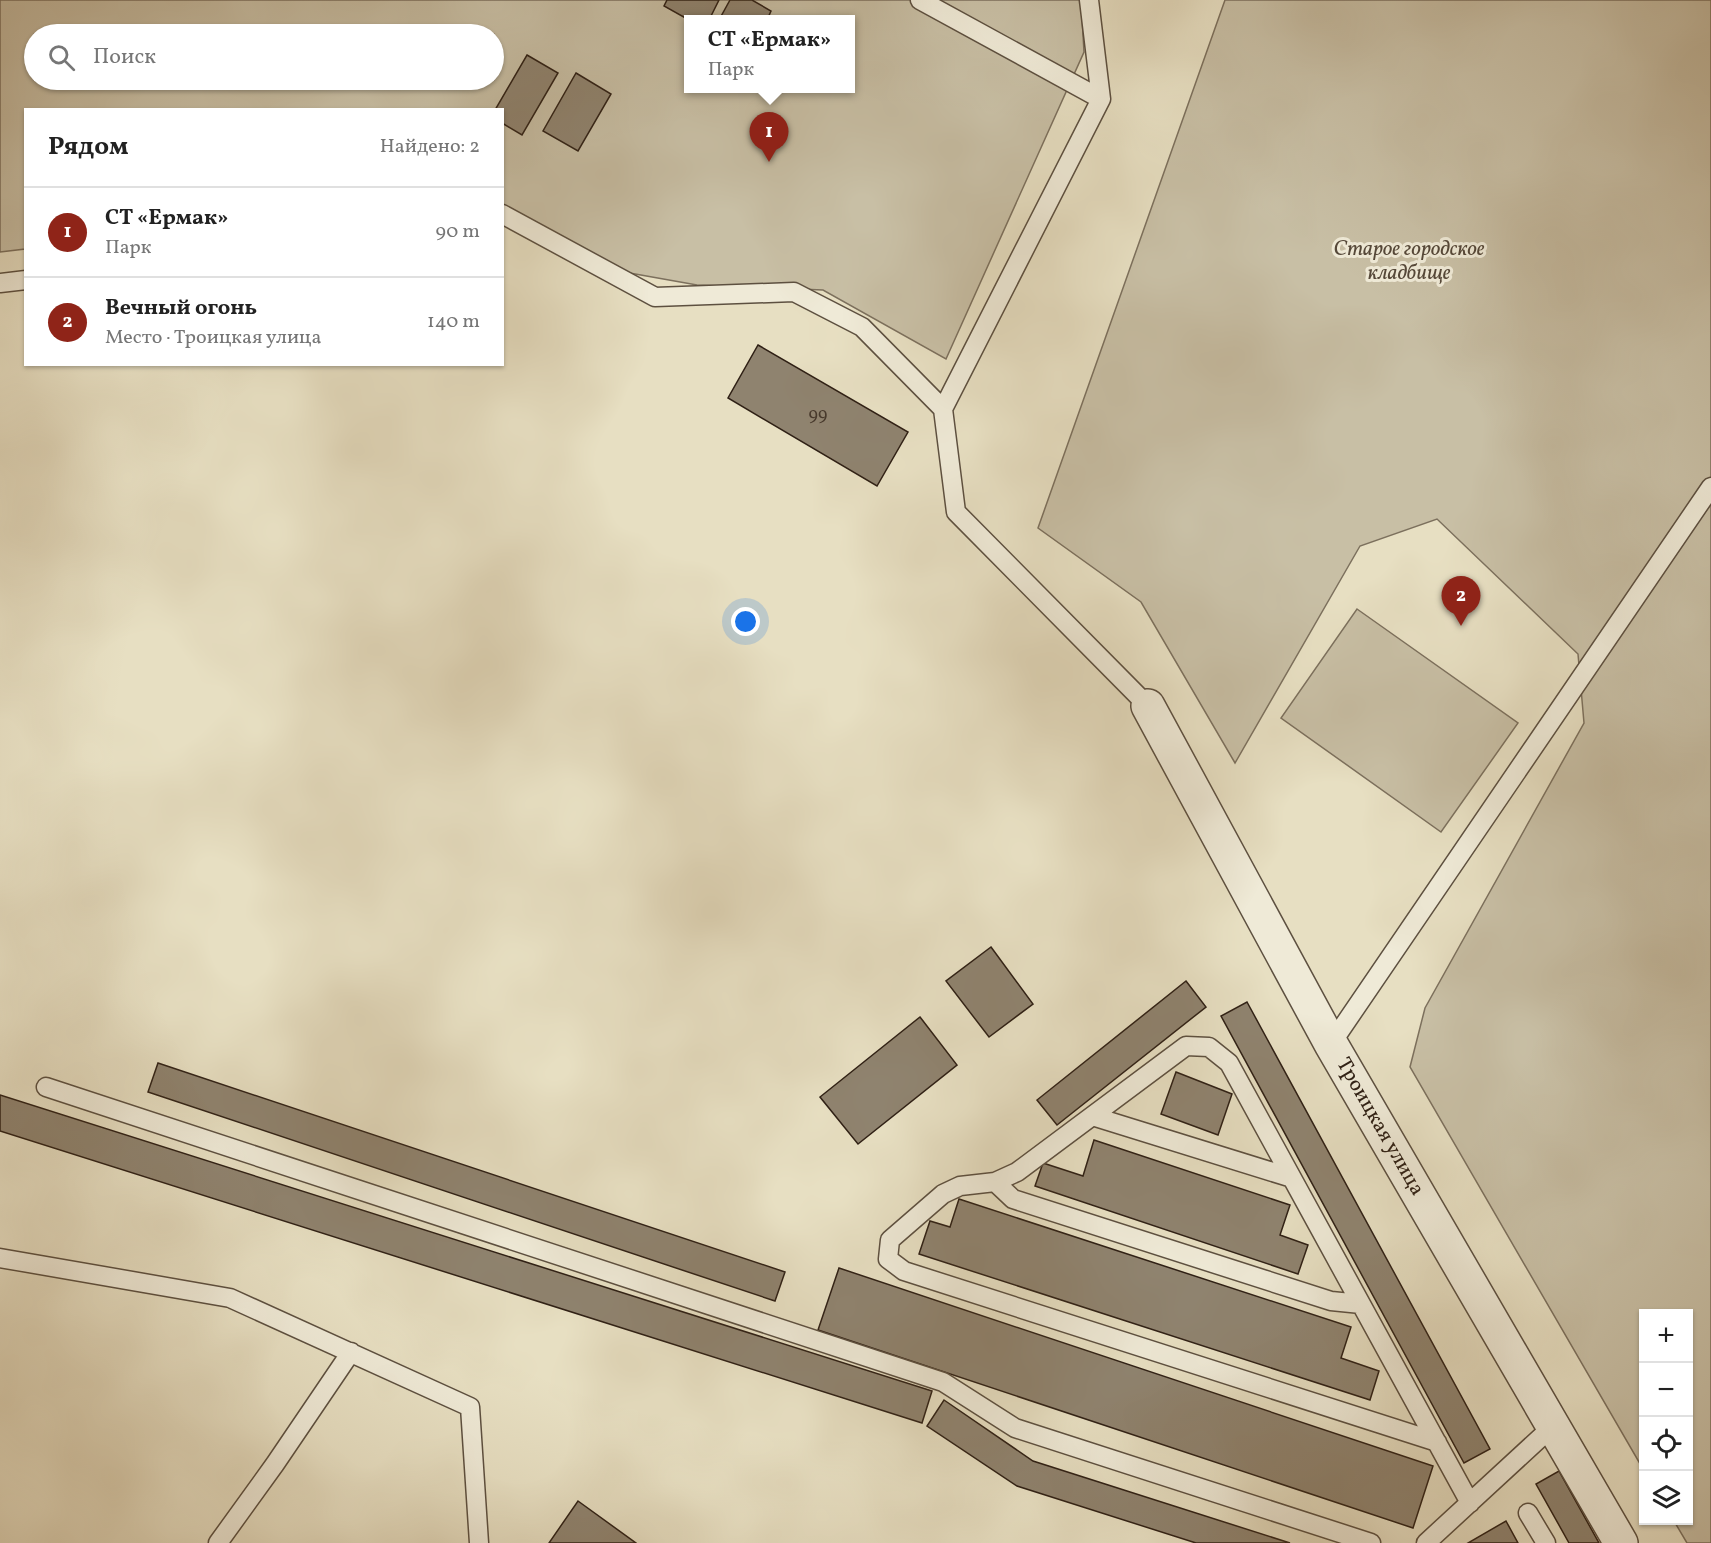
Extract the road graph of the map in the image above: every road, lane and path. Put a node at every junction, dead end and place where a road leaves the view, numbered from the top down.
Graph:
1 (920, 0) edge
2 (1089, 0) edge
3 (1101, 99) junction
4 (504, 215) edge
5 (24, 280) edge
6 (0, 283) edge
7 (943, 409) junction
8 (1711, 487) edge
9 (1148, 706) joint
10 (1331, 1044) junction
11 (46, 1087) dead end
12 (1092, 1116) junction
13 (1292, 1178) junction
14 (995, 1182) junction
15 (0, 1258) edge
16 (1361, 1304) junction
17 (351, 1352) junction
18 (1553, 1426) junction
19 (1437, 1442) junction
20 (1470, 1503) junction
21 (1528, 1513) dead end
22 (218, 1543) edge
23 (479, 1543) edge
24 (1371, 1543) edge
25 (1426, 1543) edge
26 (1546, 1543) edge
27 (1621, 1543) edge

1 - 3 lane
2 - 3 lane
3 - 7 lane
4 - 7 lane
5 - 6 lane
7 - 9 lane
8 - 10 lane
9 - 10 street, Троицкая улица
10 - 18 street, Троицкая улица
11 - 24 lane
12 - 13 lane
12 - 13 lane
12 - 14 lane
13 - 16 lane
14 - 16 lane
14 - 19 lane
15 - 17 lane
16 - 19 lane
17 - 22 lane
17 - 23 lane
18 - 20 lane
18 - 27 street, Троицкая улица
19 - 20 lane
20 - 25 lane
21 - 26 lane

